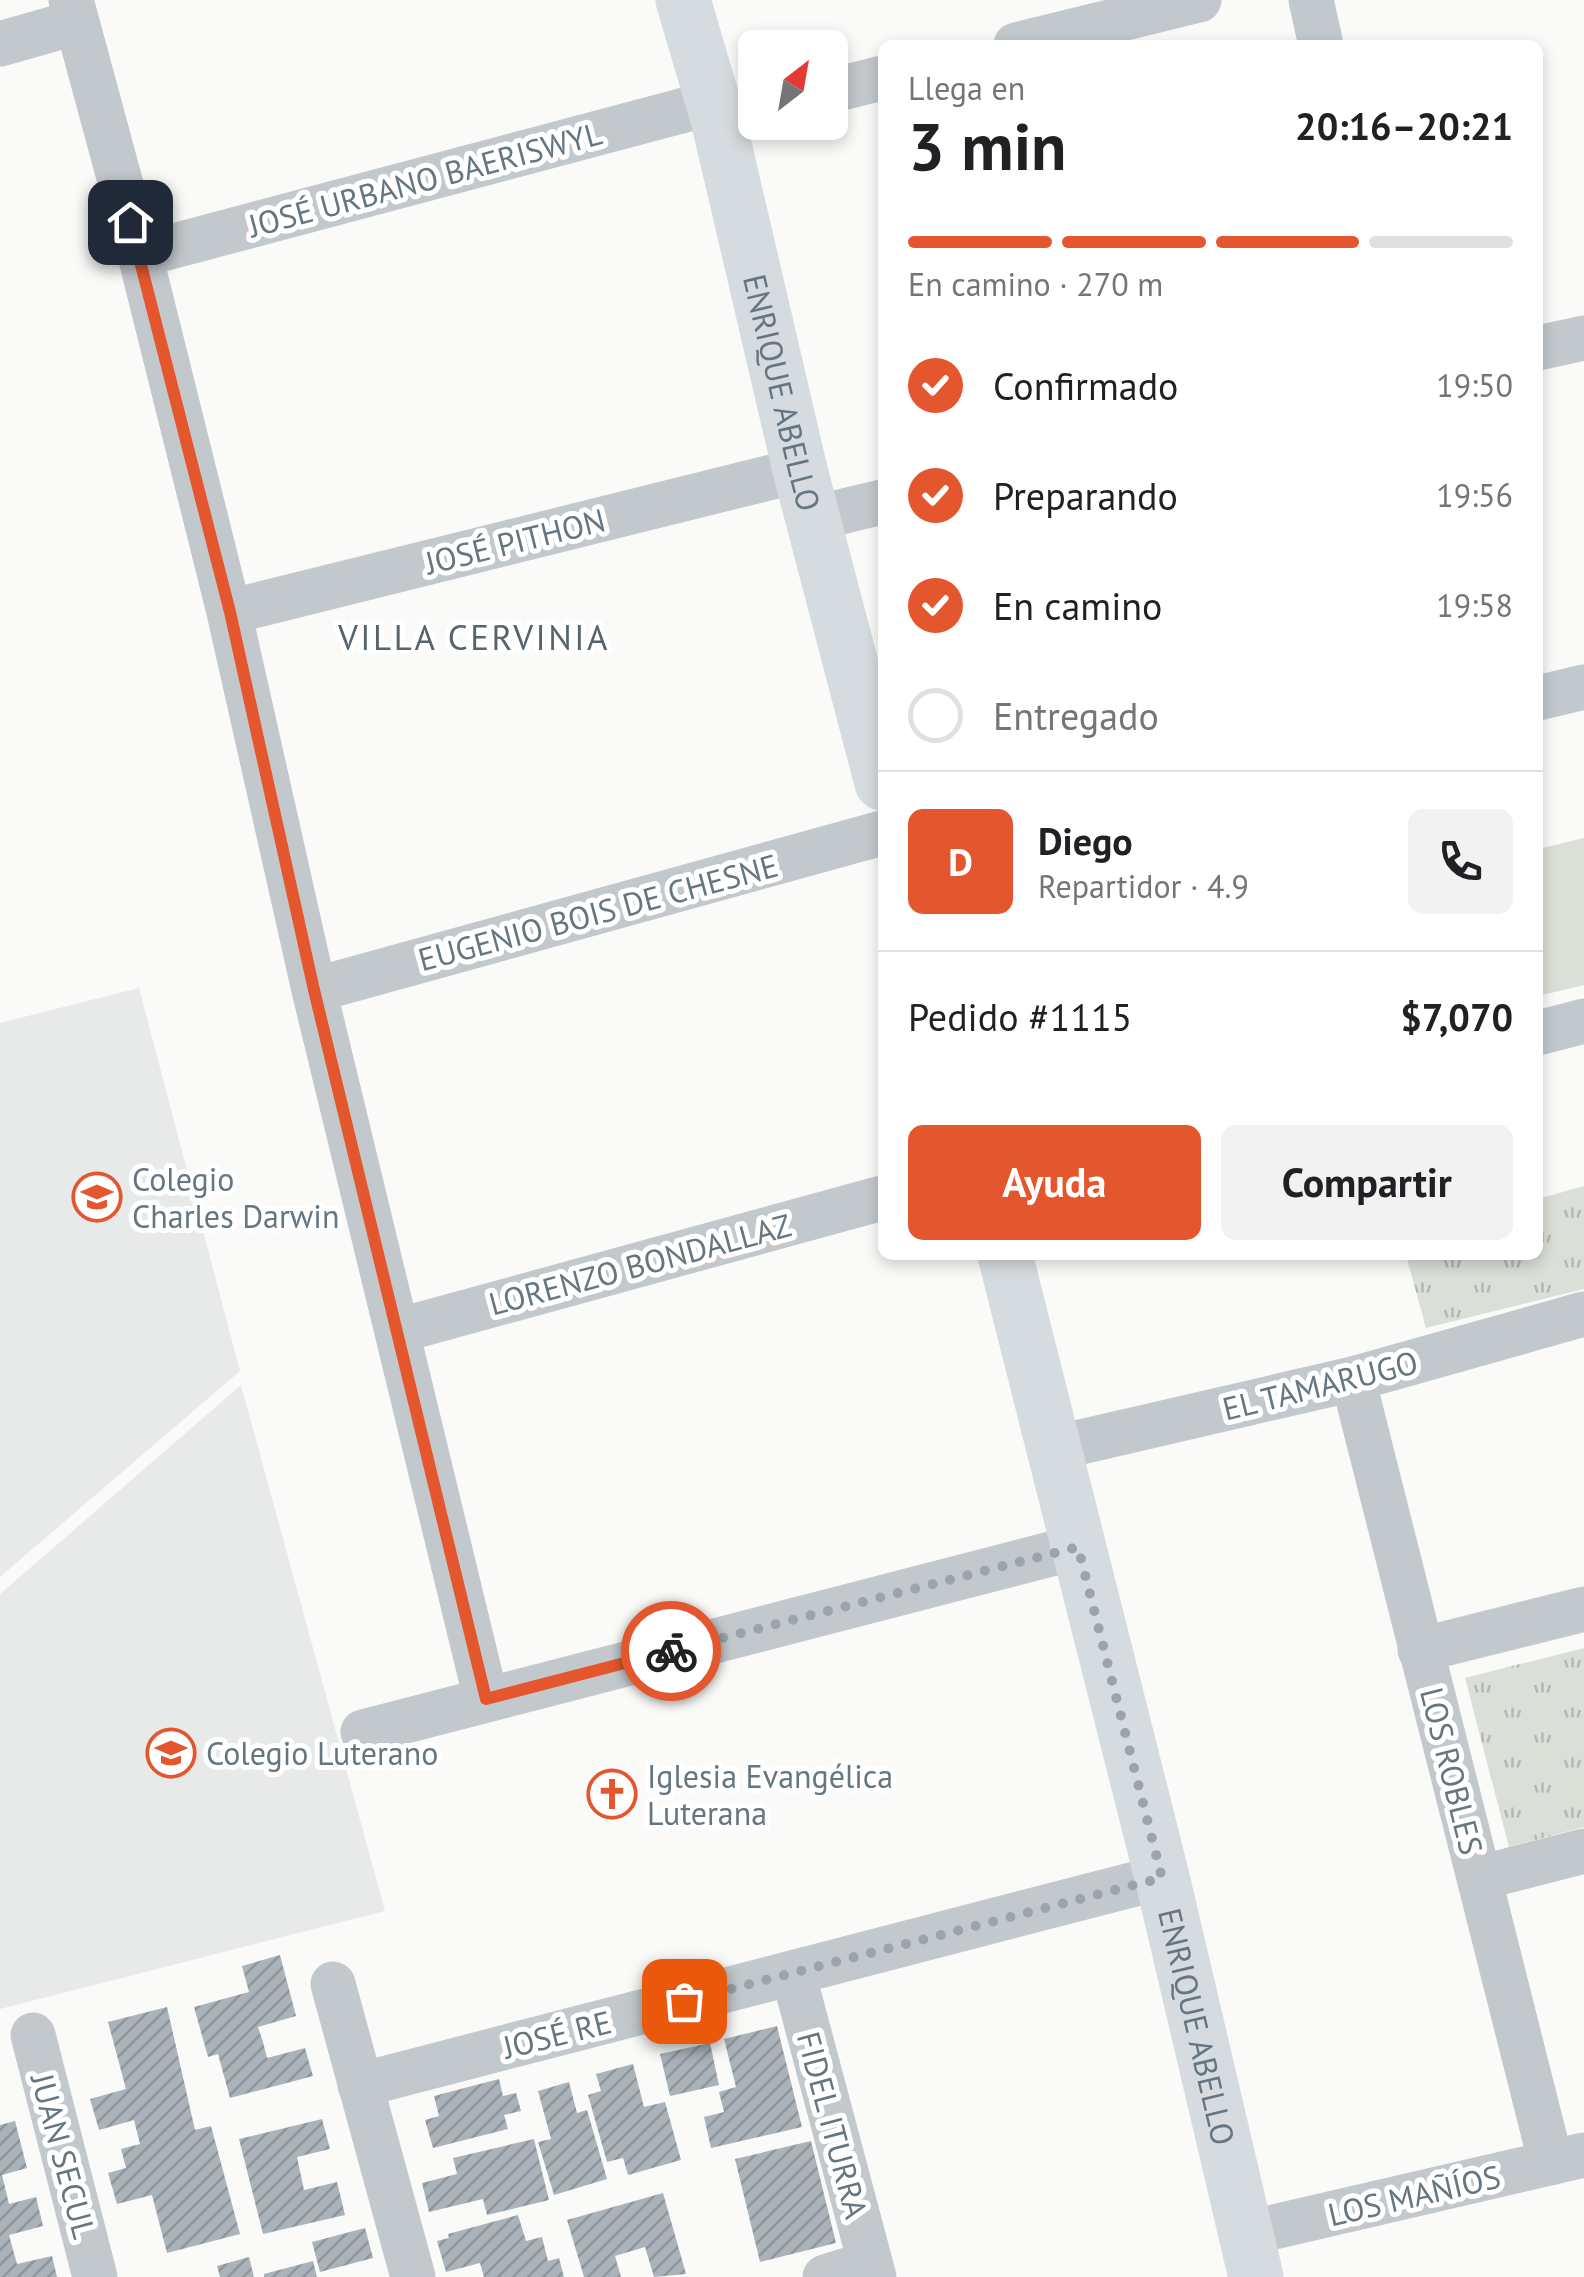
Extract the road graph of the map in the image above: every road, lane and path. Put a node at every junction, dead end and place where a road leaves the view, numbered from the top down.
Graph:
1 (684, 0) edge
2 (1198, 0) edge
3 (1311, 0) edge
4 (74, 11) edge
5 (1036, 40) edge
6 (1320, 40) edge
7 (0, 44) edge
8 (878, 79) edge
9 (848, 86) edge
10 (728, 110) edge
11 (140, 255) junction
12 (1584, 338) edge
13 (1543, 347) edge
14 (808, 494) junction
15 (878, 502) edge
16 (230, 612) junction
17 (1584, 687) edge
18 (1543, 697) edge
19 (878, 767) edge
20 (878, 834) edge
21 (314, 990) junction
22 (1584, 1021) edge
23 (1543, 1032) edge
24 (878, 1199) edge
25 (1006, 1260) edge
26 (1584, 1314) edge
27 (397, 1331) junction
28 (1353, 1379) junction
29 (1055, 1448) junction
30 (1078, 1547) junction
31 (1584, 1610) edge
32 (1420, 1650) junction
33 (486, 1699) junction
34 (364, 1732) dead end
35 (1584, 1851) edge
36 (1162, 1878) junction
37 (1479, 1878) junction
38 (792, 1973) junction
39 (333, 1984) dead end
40 (32, 2035) dead end
41 (360, 2085) junction
42 (1567, 2159) edge
43 (1250, 2256) edge
44 (872, 2270) edge
45 (96, 2277) edge
46 (413, 2277) edge
47 (825, 2277) edge

1 - 10 street, ENRIQUE ABELLO
2 - 5 street
3 - 6 street
4 - 7 street
4 - 11 street
8 - 9 street
10 - 11 street, JOSÉ URBANO BAERISWYL
10 - 14 street, ENRIQUE ABELLO
11 - 16 street
12 - 13 street
14 - 15 street, JOSÉ PITHON
14 - 16 street, JOSÉ PITHON
14 - 19 street, ENRIQUE ABELLO
16 - 21 street
17 - 18 street
20 - 21 street, EUGENIO BOIS DE CHESNE
21 - 27 street
22 - 23 street
24 - 27 street, LORENZO BONDALLAZ
25 - 29 street, ENRIQUE ABELLO
26 - 28 street, EL TAMARUGO
27 - 33 street
28 - 29 street, EL TAMARUGO
28 - 32 street, LOS ROBLES
29 - 30 street, ENRIQUE ABELLO
30 - 33 street
30 - 36 street, ENRIQUE ABELLO
31 - 32 street
32 - 37 street, LOS ROBLES
33 - 34 street
35 - 37 street
36 - 38 street, JOSÉ RE
36 - 43 street, ENRIQUE ABELLO
37 - 42 street, LOS ROBLES
38 - 41 street, JOSÉ RE
38 - 44 street, FIDEL ITURRA
39 - 41 street
40 - 45 street, JUAN SECUL
41 - 46 street
42 - 43 street, LOS MAÑÍOS
44 - 47 street

